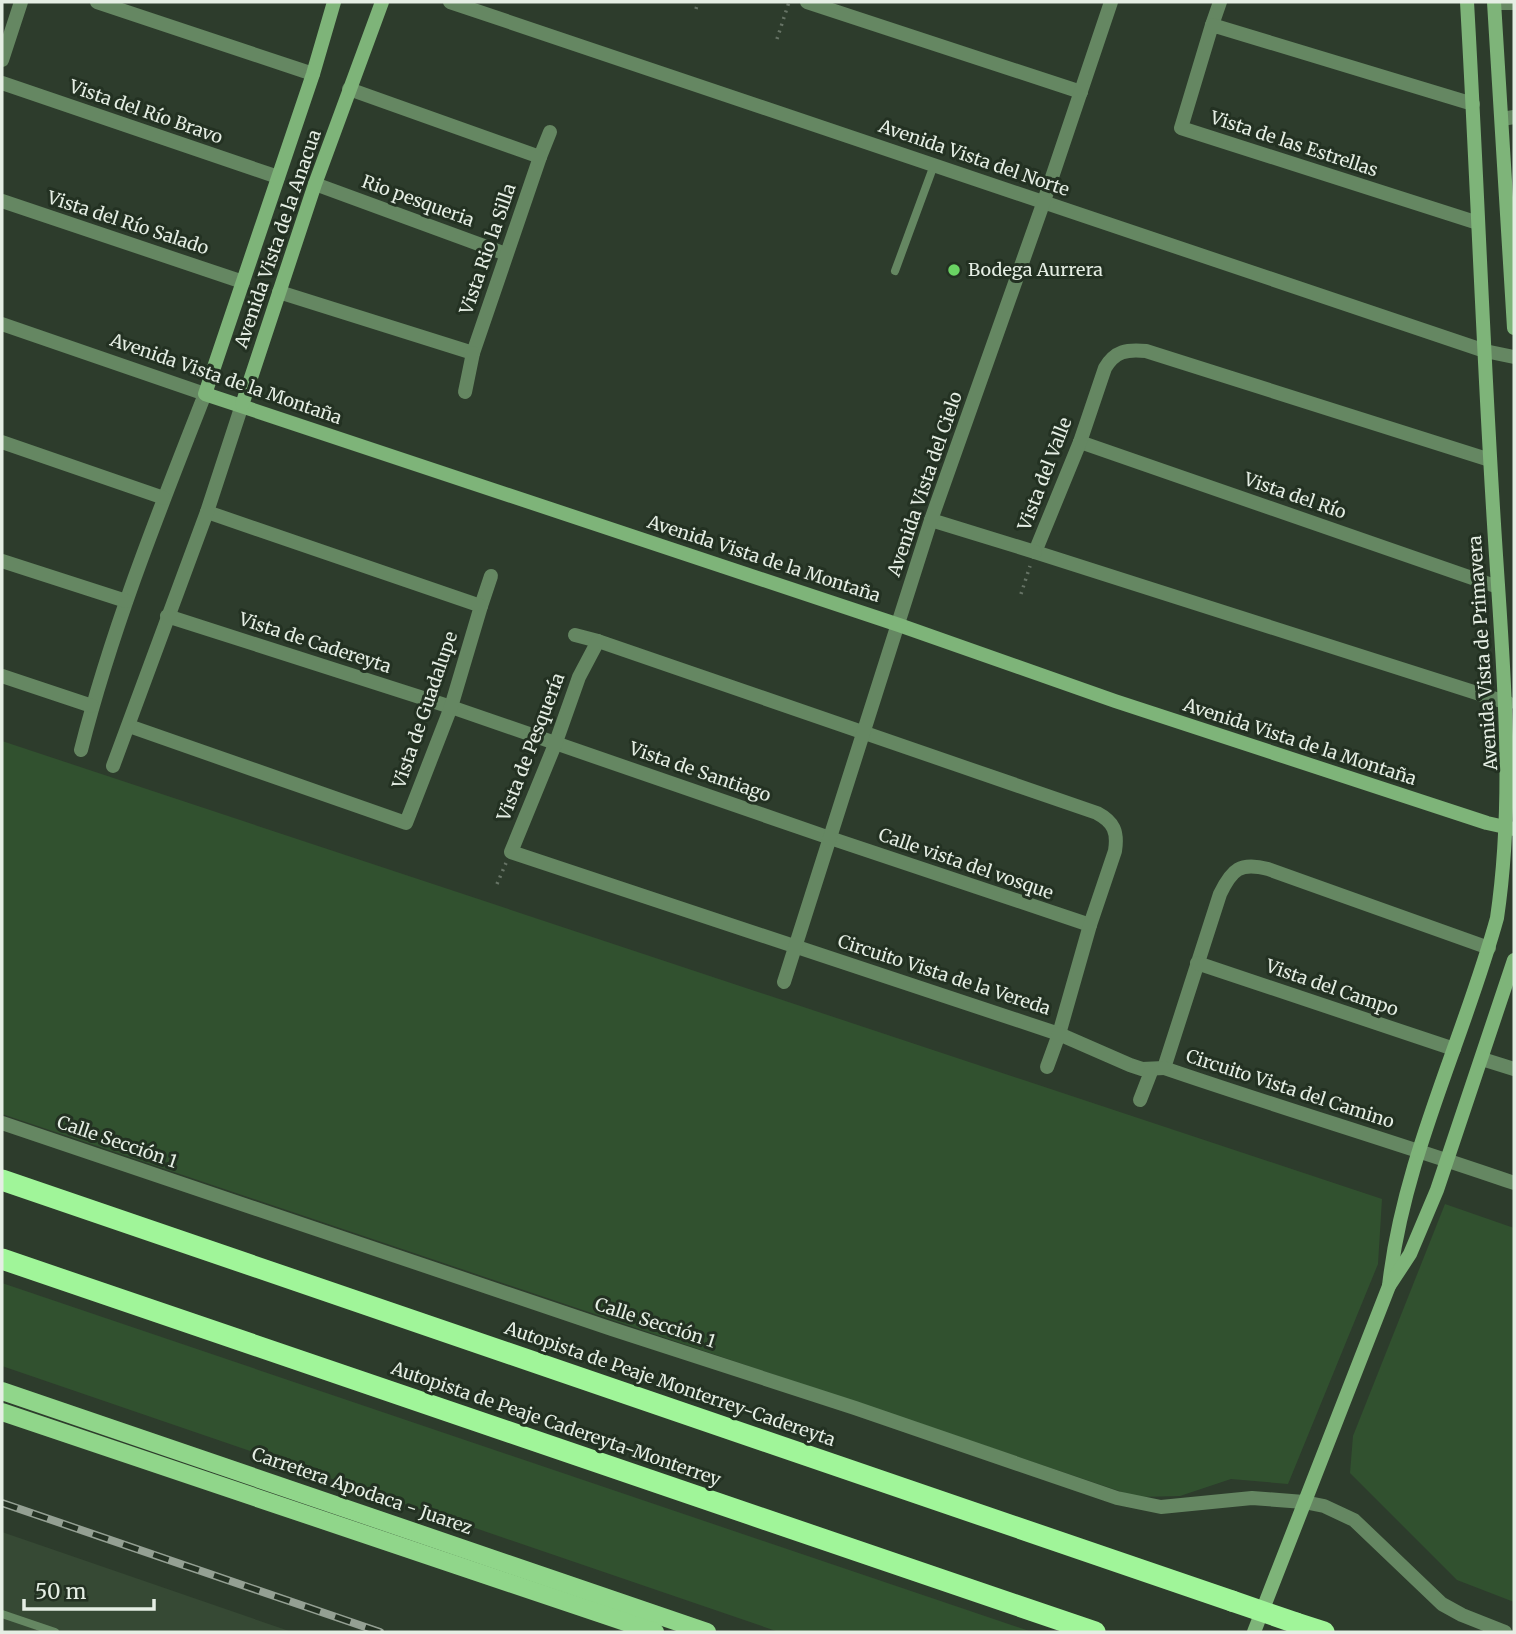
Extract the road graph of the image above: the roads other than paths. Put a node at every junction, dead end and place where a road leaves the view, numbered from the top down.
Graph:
1 (21, 2) edge
2 (97, 2) edge
3 (334, 2) edge
4 (382, 2) edge
5 (450, 2) edge
6 (807, 2) edge
7 (1111, 2) edge
8 (1220, 2) edge
9 (1467, 2) edge
10 (1495, 3) edge
11 (1514, 3) edge
12 (1212, 24) junction
13 (2, 60) edge
14 (313, 74) junction
15 (2, 83) edge
16 (349, 89) junction
17 (1081, 92) junction
18 (1473, 104) junction
19 (1508, 118) edge
20 (550, 132) dead end
21 (540, 158) junction
22 (934, 164) junction
23 (278, 177) junction
24 (316, 184) junction
25 (2, 201) edge
26 (1044, 201) junction
27 (1478, 223) junction
28 (506, 254) junction
29 (895, 271) dead end
30 (243, 282) junction
31 (279, 292) junction
32 (2, 324) edge
33 (1514, 328) edge
34 (1485, 351) junction
35 (473, 353) junction
36 (1514, 357) edge
37 (464, 392) dead end
38 (205, 394) junction
39 (242, 405) junction
40 (2, 442) edge
41 (1080, 442) junction
42 (1490, 460) junction
43 (164, 498) junction
44 (207, 512) junction
45 (931, 520) junction
46 (1035, 551) junction
47 (2, 561) edge
48 (491, 576) dead end
49 (1498, 587) junction
50 (126, 601) junction
51 (481, 606) junction
52 (167, 616) junction
53 (899, 625) junction
54 (575, 635) dead end
55 (598, 641) junction
56 (2, 676) edge
57 (1508, 702) junction
58 (92, 706) junction
59 (451, 707) junction
60 (129, 726) junction
61 (863, 734) junction
62 (556, 742) junction
63 (81, 750) dead end
64 (113, 766) dead end
65 (1513, 829) edge
66 (830, 838) junction
67 (1090, 925) junction
68 (795, 946) junction
69 (1489, 948) junction
70 (1514, 960) edge
71 (1197, 963) junction
72 (784, 982) dead end
73 (1059, 1034) junction
74 (1454, 1049) junction
75 (1482, 1059) junction
76 (1047, 1067) dead end
77 (1158, 1069) junction
78 (1514, 1069) edge
79 (1140, 1100) dead end
80 (2, 1123) edge
81 (1421, 1150) junction
82 (1447, 1160) junction
83 (2, 1180) edge
84 (1514, 1183) edge
85 (2, 1259) edge
86 (1389, 1286) junction
87 (2, 1391) edge
88 (2, 1412) edge
89 (1304, 1502) junction
90 (2, 1614) edge
91 (55, 1632) edge
92 (655, 1632) edge
93 (707, 1632) edge
94 (1095, 1632) edge
95 (1254, 1632) edge
96 (1324, 1632) edge
97 (1505, 1632) edge

1 - 13 street
2 - 14 street
3 - 14 main road, Avenida Vista de la Anacua
4 - 16 main road, Avenida Vista de la Anacua
5 - 22 street, Avenida Vista del Norte
6 - 17 street
7 - 17 street, Avenida Vista del Cielo
8 - 12 street
9 - 18 main road, Avenida Vista de Primavera
10 - 11 street
10 - 19 main road
12 - 18 street
12 - 27 street, Vista de las Estrellas
14 - 23 main road, Avenida Vista de la Anacua
15 - 23 street, Vista del Río Bravo
16 - 21 street
16 - 24 main road, Avenida Vista de la Anacua
17 - 26 street, Avenida Vista del Cielo
18 - 27 main road, Avenida Vista de Primavera
19 - 33 main road
20 - 21 street, Vista Rio la Silla
21 - 28 street, Vista Rio la Silla
22 - 26 street, Avenida Vista del Norte
22 - 29 lane
23 - 30 main road, Avenida Vista de la Anacua
24 - 28 street, Rio pesqueria
24 - 31 main road, Avenida Vista de la Anacua
25 - 30 street, Vista del Río Salado
26 - 34 street, Avenida Vista del Norte
26 - 45 street, Avenida Vista del Cielo
27 - 34 main road, Avenida Vista de Primavera
28 - 35 street, Vista Rio la Silla
30 - 38 main road, Avenida Vista de la Anacua
31 - 35 street
31 - 39 main road, Avenida Vista de la Anacua
32 - 38 street, Avenida Vista de la Montaña
34 - 36 street, Avenida Vista del Norte
34 - 42 main road, Avenida Vista de Primavera
35 - 37 street, Vista Rio la Silla
38 - 39 main road, Avenida Vista de la Montaña
38 - 43 street, Avenida Vista de la Anacua
39 - 44 street, Avenida Vista de la Anacua
39 - 53 main road, Avenida Vista de la Montaña
40 - 43 street
41 - 42 street, Vista del Valle
41 - 46 street, Vista del Valle
41 - 49 street, Vista del Río
42 - 49 main road, Avenida Vista de Primavera
43 - 50 street, Avenida Vista de la Anacua
44 - 51 street
44 - 52 street, Avenida Vista de la Anacua
45 - 46 street
45 - 53 street, Avenida Vista del Cielo
46 - 57 street, Vista del Valle
47 - 50 street
48 - 51 street, Vista de Guadalupe
49 - 57 main road, Avenida Vista de Primavera
50 - 58 street, Avenida Vista de la Anacua
51 - 59 street, Vista de Guadalupe
52 - 59 street, Vista de Cadereyta
52 - 60 street, Avenida Vista de la Anacua
53 - 61 street, Avenida Vista del Cielo
53 - 65 main road, Avenida Vista de la Montaña
54 - 55 street
55 - 61 street
55 - 62 street, Vista de Pesquería
56 - 58 street
57 - 65 main road, Avenida Vista de Primavera
58 - 63 street, Avenida Vista de la Anacua
59 - 60 street, Vista de Guadalupe
59 - 62 street, Vista de Cadereyta
60 - 64 street, Avenida Vista de la Anacua
61 - 66 street, Avenida Vista del Cielo
61 - 67 street, Circuito Vista de la Vereda
62 - 66 street, Vista de Santiago
62 - 68 street, Vista de Pesquería
65 - 69 main road, Avenida Vista de Primavera
66 - 67 street, Calle vista del vosque
66 - 68 street, Avenida Vista del Cielo
67 - 73 street, Circuito Vista de la Vereda
68 - 72 street, Avenida Vista del Cielo
68 - 73 street, Circuito Vista de la Vereda
69 - 71 street, Circuito Vista del Camino
69 - 74 main road, Avenida Vista de Primavera
70 - 75 main road, Avenida Vista de Primavera
71 - 74 street, Vista del Campo
71 - 77 street, Circuito Vista del Camino
73 - 76 street
73 - 77 street
74 - 81 main road, Avenida Vista de Primavera
75 - 78 street
75 - 82 main road, Avenida Vista de Primavera
77 - 79 street
77 - 81 street, Circuito Vista del Camino
80 - 89 street, Calle Sección 1
81 - 82 street, Circuito Vista del Camino
81 - 86 main road, Avenida Vista de Primavera
82 - 84 street, Circuito Vista del Camino
82 - 86 main road, Avenida Vista de Primavera
83 - 96 highway, Autopista de Peaje Monterrey-Cadereyta, bridge
85 - 94 highway, Autopista de Peaje Cadereyta-Monterrey
86 - 89 main road, Avenida Vista de Primavera
87 - 93 main road, Carretera Apodaca - Juarez
88 - 92 main road
89 - 95 main road, Avenida Vista de Primavera
89 - 97 street, Calle Sección 1
90 - 91 lane

